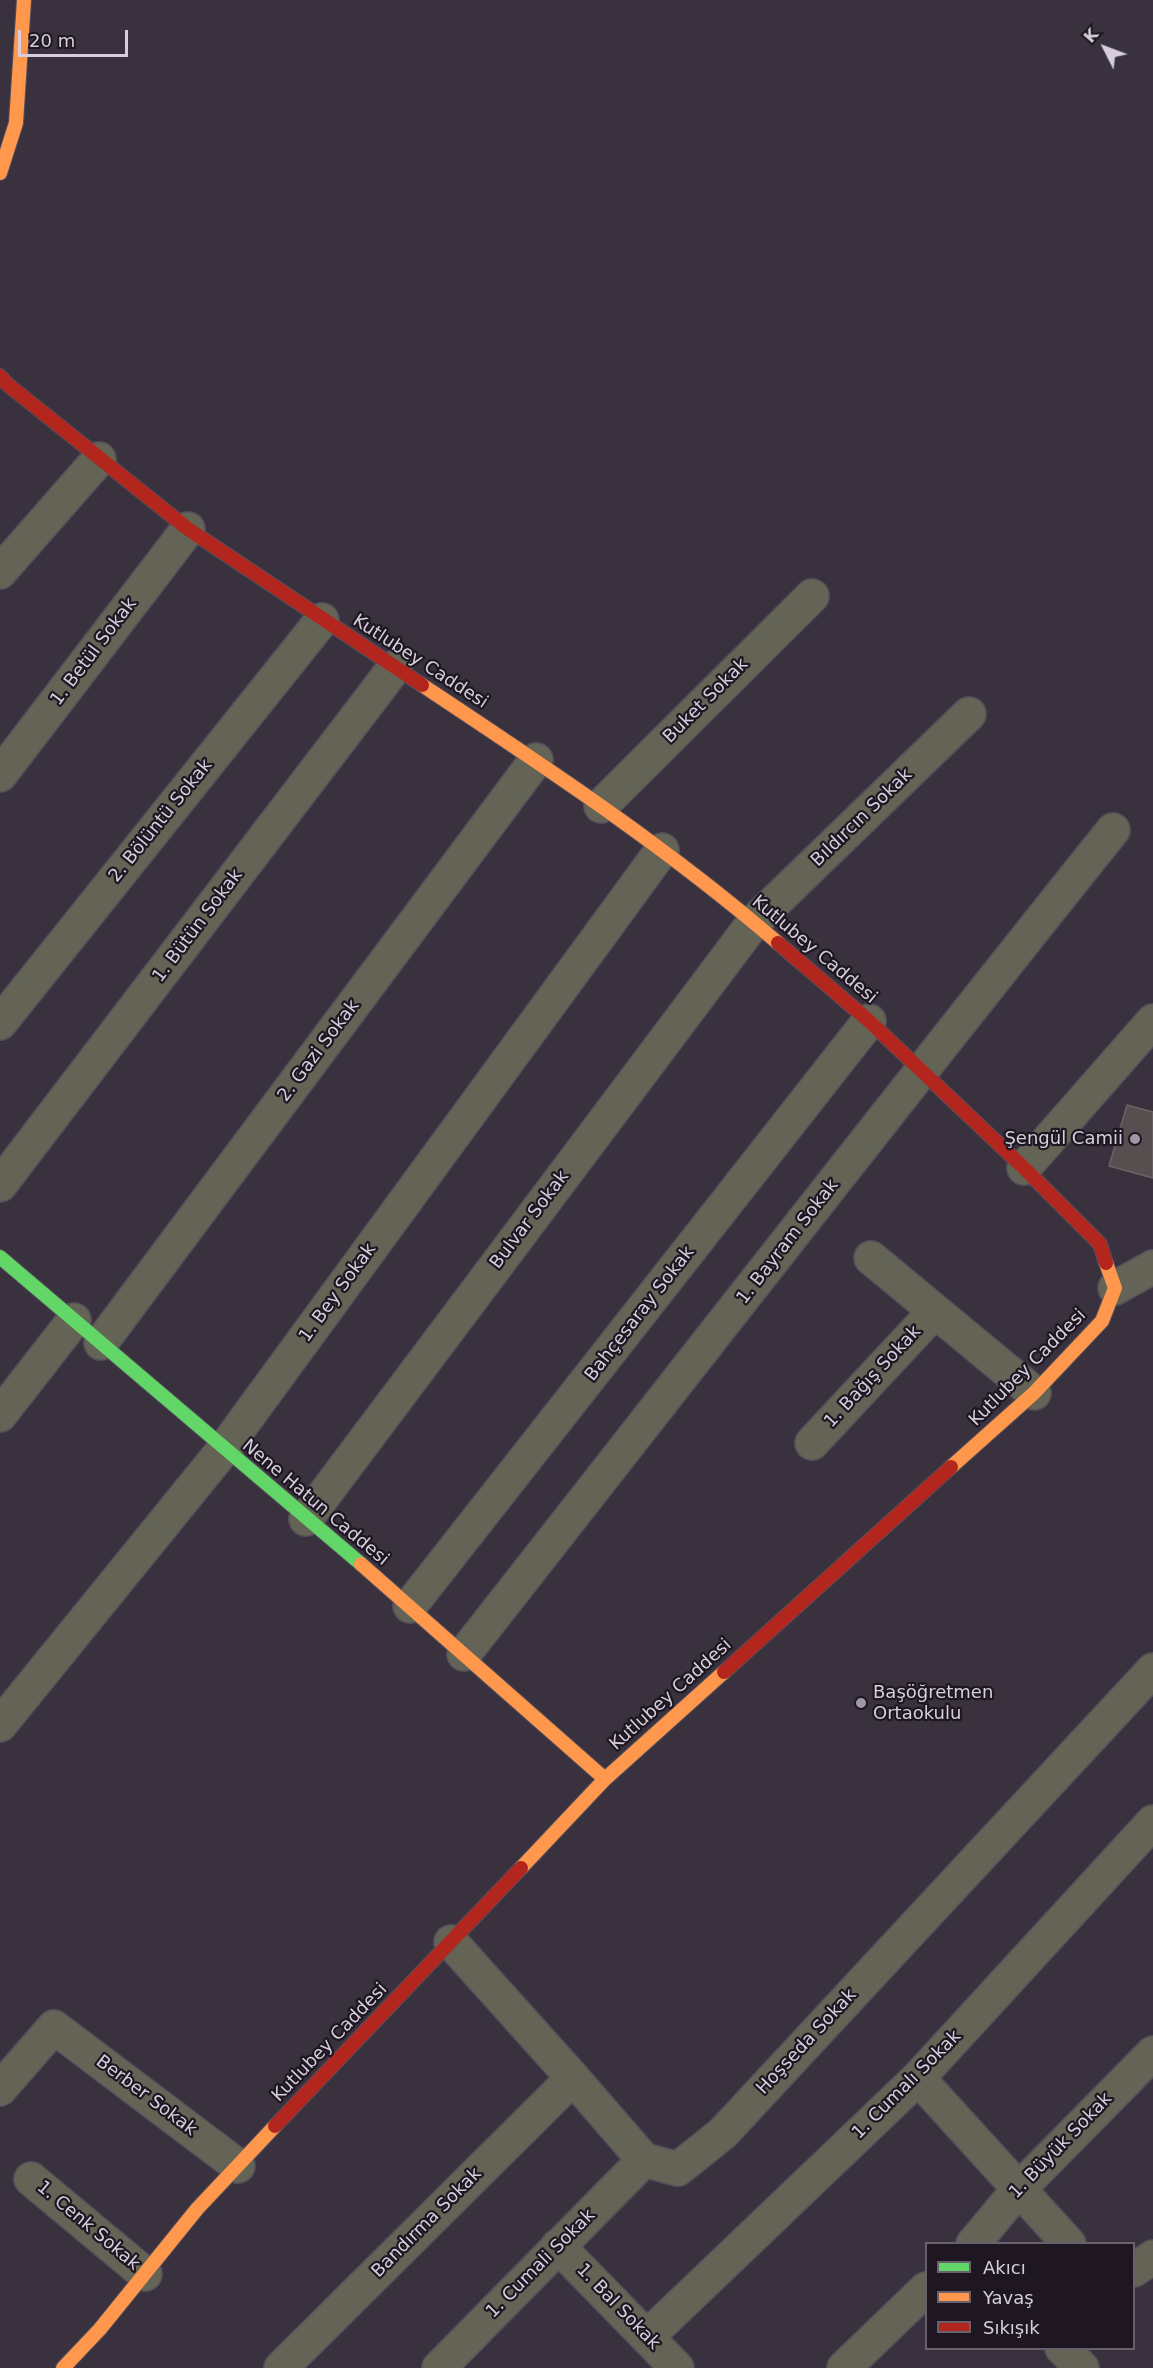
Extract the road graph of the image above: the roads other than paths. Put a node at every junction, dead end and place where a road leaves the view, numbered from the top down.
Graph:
1 (24, 0) edge
2 (8, 118) edge
3 (0, 173) edge
4 (2, 384) edge
5 (99, 459) junction
6 (188, 529) junction
7 (0, 572) edge
8 (812, 596) dead end
9 (322, 620) junction
10 (395, 667) junction
11 (969, 714) dead end
12 (536, 760) junction
13 (0, 775) edge
14 (601, 806) junction
15 (1113, 830) dead end
16 (662, 850) junction
17 (754, 922) junction
18 (869, 1021) junction
19 (1153, 1021) edge
20 (0, 1023) edge
21 (921, 1070) junction
22 (1024, 1168) junction
23 (0, 1185) edge
24 (0, 1257) edge
25 (871, 1258) dead end
26 (1153, 1267) edge
27 (1114, 1288) junction
28 (935, 1311) junction
29 (74, 1320) junction
30 (101, 1343) junction
31 (1034, 1393) junction
32 (0, 1415) edge
33 (812, 1443) dead end
34 (224, 1449) junction
35 (306, 1519) junction
36 (410, 1606) junction
37 (464, 1654) junction
38 (1153, 1670) edge
39 (0, 1725) edge
40 (605, 1779) junction
41 (1153, 1822) edge
42 (451, 1942) junction
43 (1153, 2053) edge
44 (573, 2078) junction
45 (918, 2078) junction
46 (0, 2090) edge
47 (644, 2160) junction
48 (238, 2166) junction
49 (31, 2179) dead end
50 (1018, 2190) junction
51 (975, 2242) edge
52 (1067, 2242) edge
53 (558, 2246) junction
54 (1153, 2257) edge
55 (1135, 2269) edge
56 (145, 2274) junction
57 (925, 2291) edge
58 (648, 2336) junction
59 (1063, 2350) edge
60 (63, 2368) edge
61 (281, 2368) edge
62 (440, 2368) edge
63 (677, 2368) edge
64 (843, 2368) edge
65 (1082, 2368) edge

1 - 2 main road
2 - 3 main road
4 - 5 main road, Kutlubey Caddesi
5 - 6 main road, Kutlubey Caddesi
5 - 7 street
6 - 9 main road, Kutlubey Caddesi
6 - 13 street, 1. Betül Sokak
8 - 14 street, Buket Sokak
9 - 10 main road, Kutlubey Caddesi
9 - 20 street, 2. Bölüntü Sokak
10 - 12 main road, Kutlubey Caddesi
10 - 23 street, 1. Bütün Sokak
11 - 17 street, Bıldırcın Sokak
12 - 14 main road, Kutlubey Caddesi
12 - 30 street, 2. Gazi Sokak
14 - 16 main road, Kutlubey Caddesi
15 - 21 street, 1. Bayram Sokak
16 - 17 main road, Kutlubey Caddesi
16 - 34 street, 1. Bey Sokak
17 - 18 main road, Kutlubey Caddesi
17 - 35 street, Bulvar Sokak
18 - 21 main road, Kutlubey Caddesi
18 - 36 street, Bahçesaray Sokak
19 - 22 street
21 - 22 main road, Kutlubey Caddesi
21 - 37 street, 1. Bayram Sokak
22 - 27 main road, Kutlubey Caddesi
24 - 29 main road, Nene Hatun Caddesi
25 - 28 street, 1. Bağış Sokak
26 - 27 street
27 - 31 main road, Kutlubey Caddesi
28 - 31 street, 1. Bağış Sokak
28 - 33 street, 1. Bağış Sokak
29 - 30 main road, Nene Hatun Caddesi
29 - 32 street
30 - 34 main road, Nene Hatun Caddesi
31 - 40 main road, Kutlubey Caddesi
34 - 35 main road, Nene Hatun Caddesi
34 - 39 street, 1. Bey Sokak
35 - 36 main road, Nene Hatun Caddesi
36 - 37 main road, Nene Hatun Caddesi
37 - 40 main road, Nene Hatun Caddesi
38 - 47 street, Hoşseda Sokak
40 - 42 main road, Kutlubey Caddesi
41 - 45 street, 1. Cumalı Sokak
42 - 44 street
42 - 48 main road, Kutlubey Caddesi
43 - 50 street, 1. Büyük Sokak
44 - 47 street
44 - 61 street, Bandırma Sokak
45 - 50 street
45 - 58 street, 1. Cumalı Sokak
46 - 48 street, Berber Sokak
47 - 53 street, 1. Cumali Sokak
48 - 56 main road, Kutlubey Caddesi
49 - 56 street, 1. Cenk Sokak
50 - 51 street, 1. Büyük Sokak
50 - 52 street
53 - 58 street, 1. Bal Sokak
53 - 62 street, 1. Cumali Sokak
54 - 55 street
56 - 60 main road, Kutlubey Caddesi
57 - 64 street
58 - 63 street, 1. Bal Sokak
59 - 65 street

